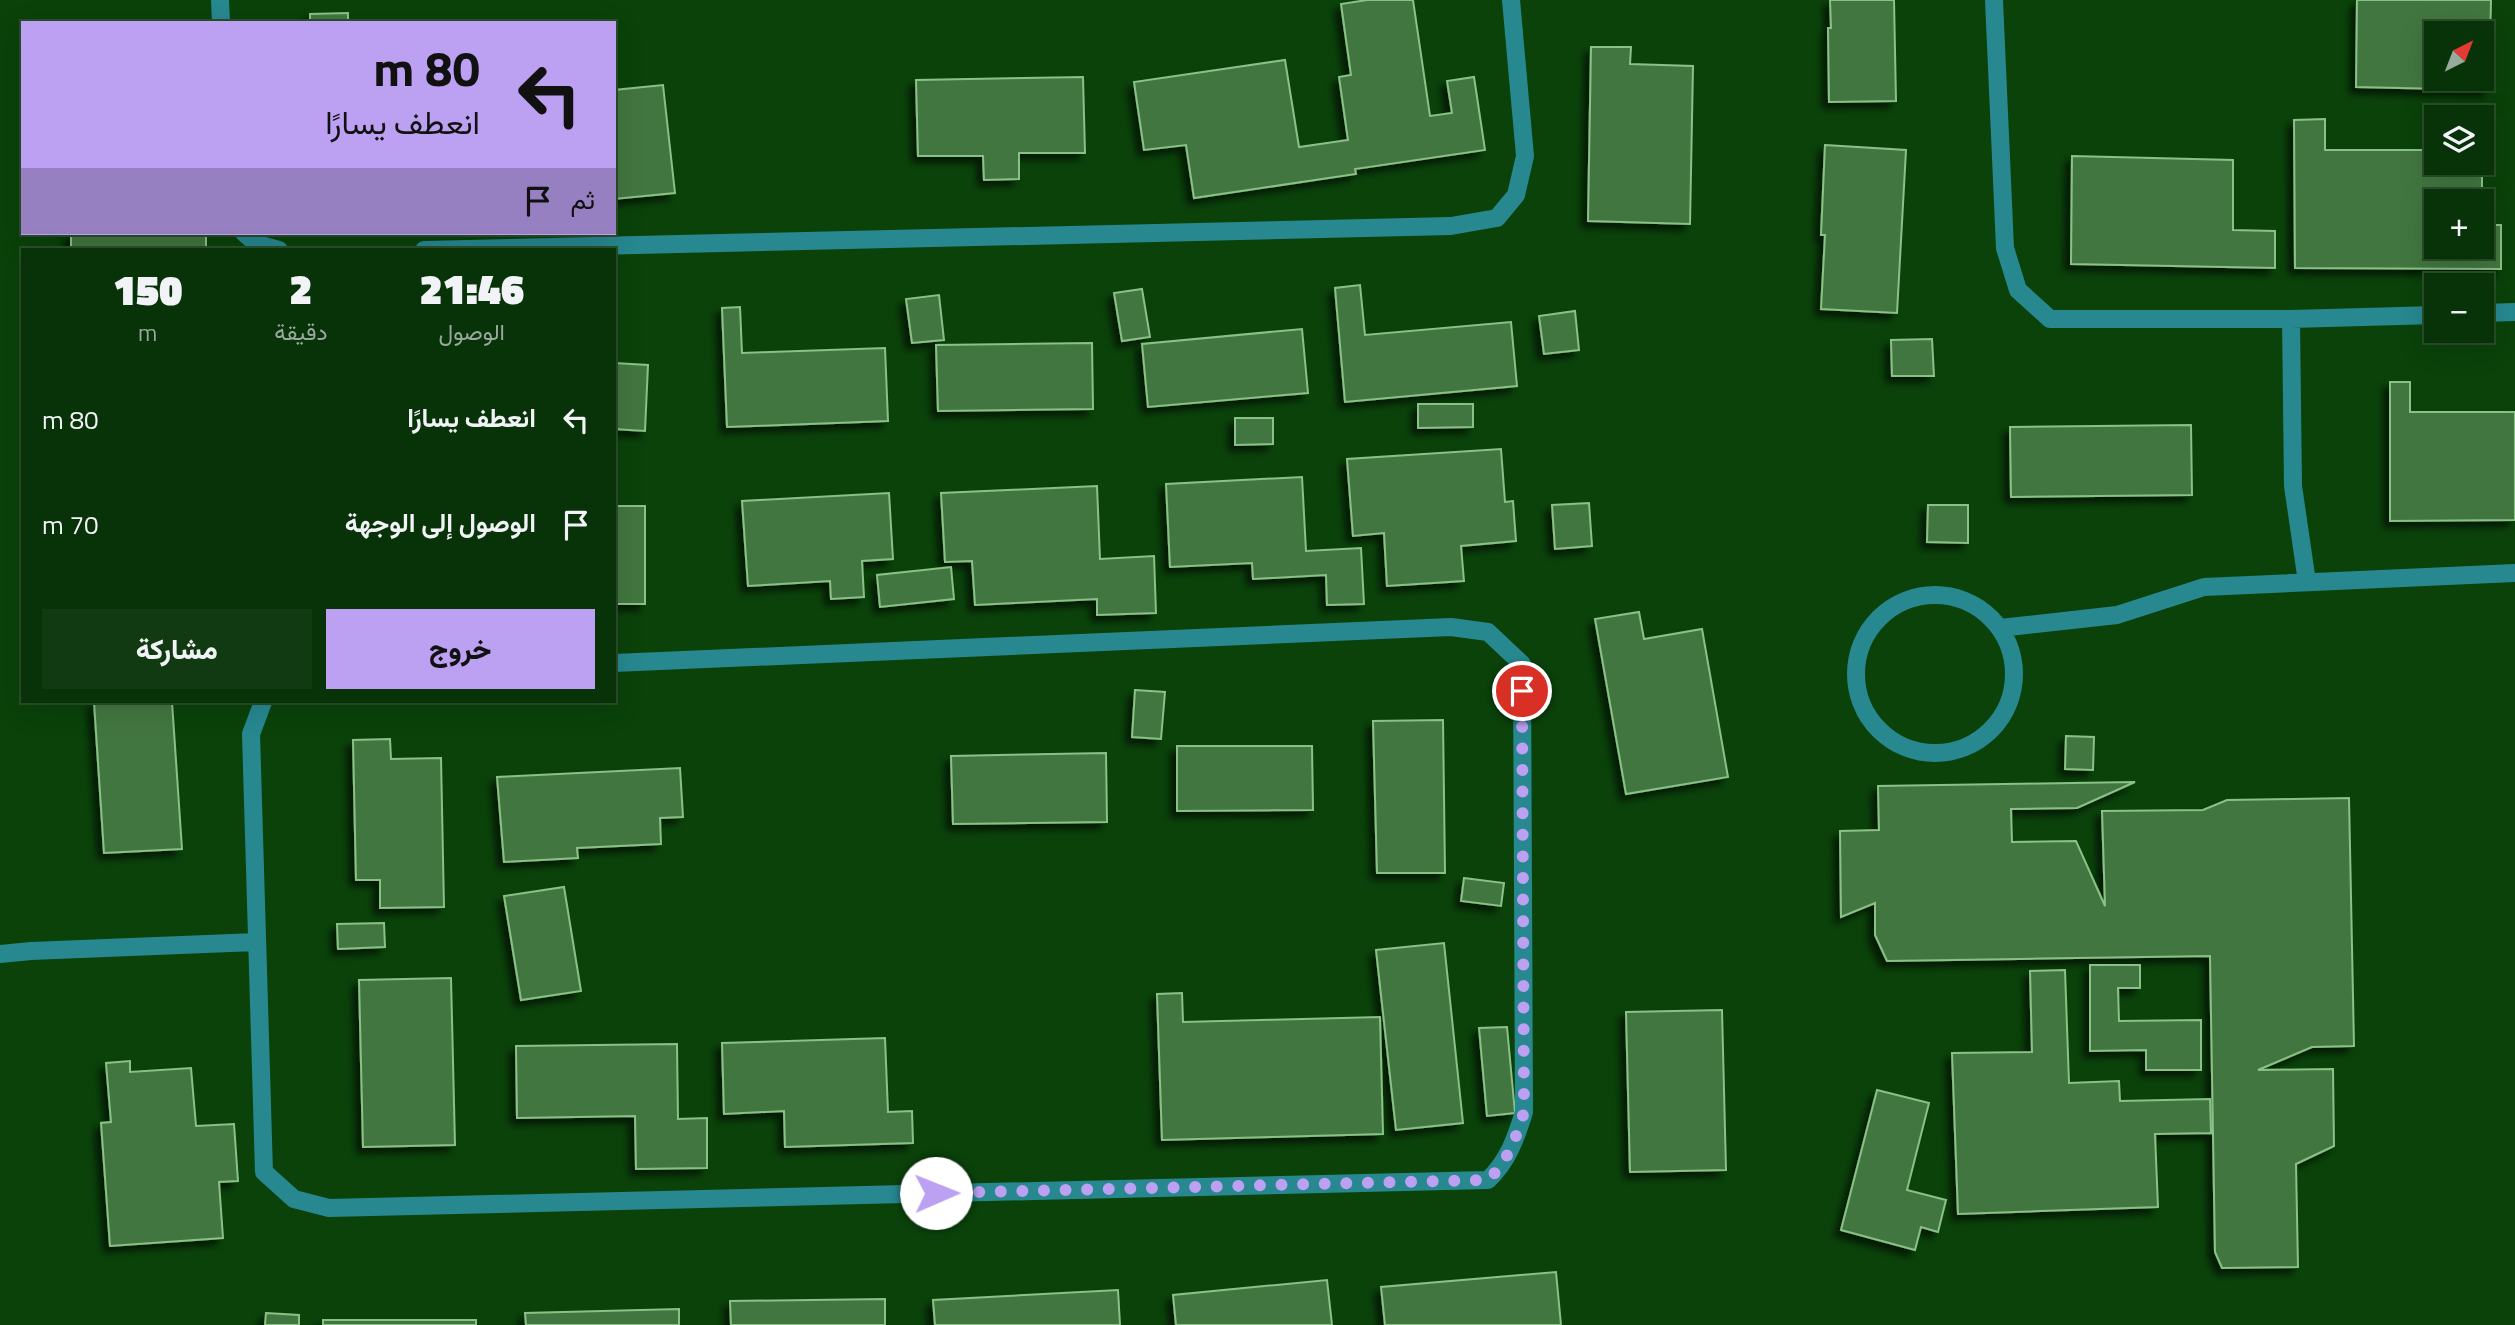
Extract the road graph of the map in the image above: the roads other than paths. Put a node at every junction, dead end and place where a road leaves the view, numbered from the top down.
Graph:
1 (220, 0) edge
2 (1511, 0) edge
3 (1994, 0) edge
4 (221, 21) edge
5 (246, 235) edge
6 (272, 248) edge
7 (510, 248) edge
8 (2515, 312) edge
9 (2494, 313) edge
10 (2424, 315) edge
11 (2291, 319) junction
12 (2515, 573) edge
13 (2307, 582) junction
14 (2000, 628) junction
15 (616, 663) edge
16 (262, 703) edge
17 (257, 942) junction
18 (0, 954) edge

1 - 4 street
2 - 7 street
3 - 11 street
5 - 6 street
8 - 9 street
10 - 11 street
11 - 13 street
12 - 13 street
13 - 14 street
14 - 14 street
15 - 17 street
16 - 17 street
17 - 18 street

